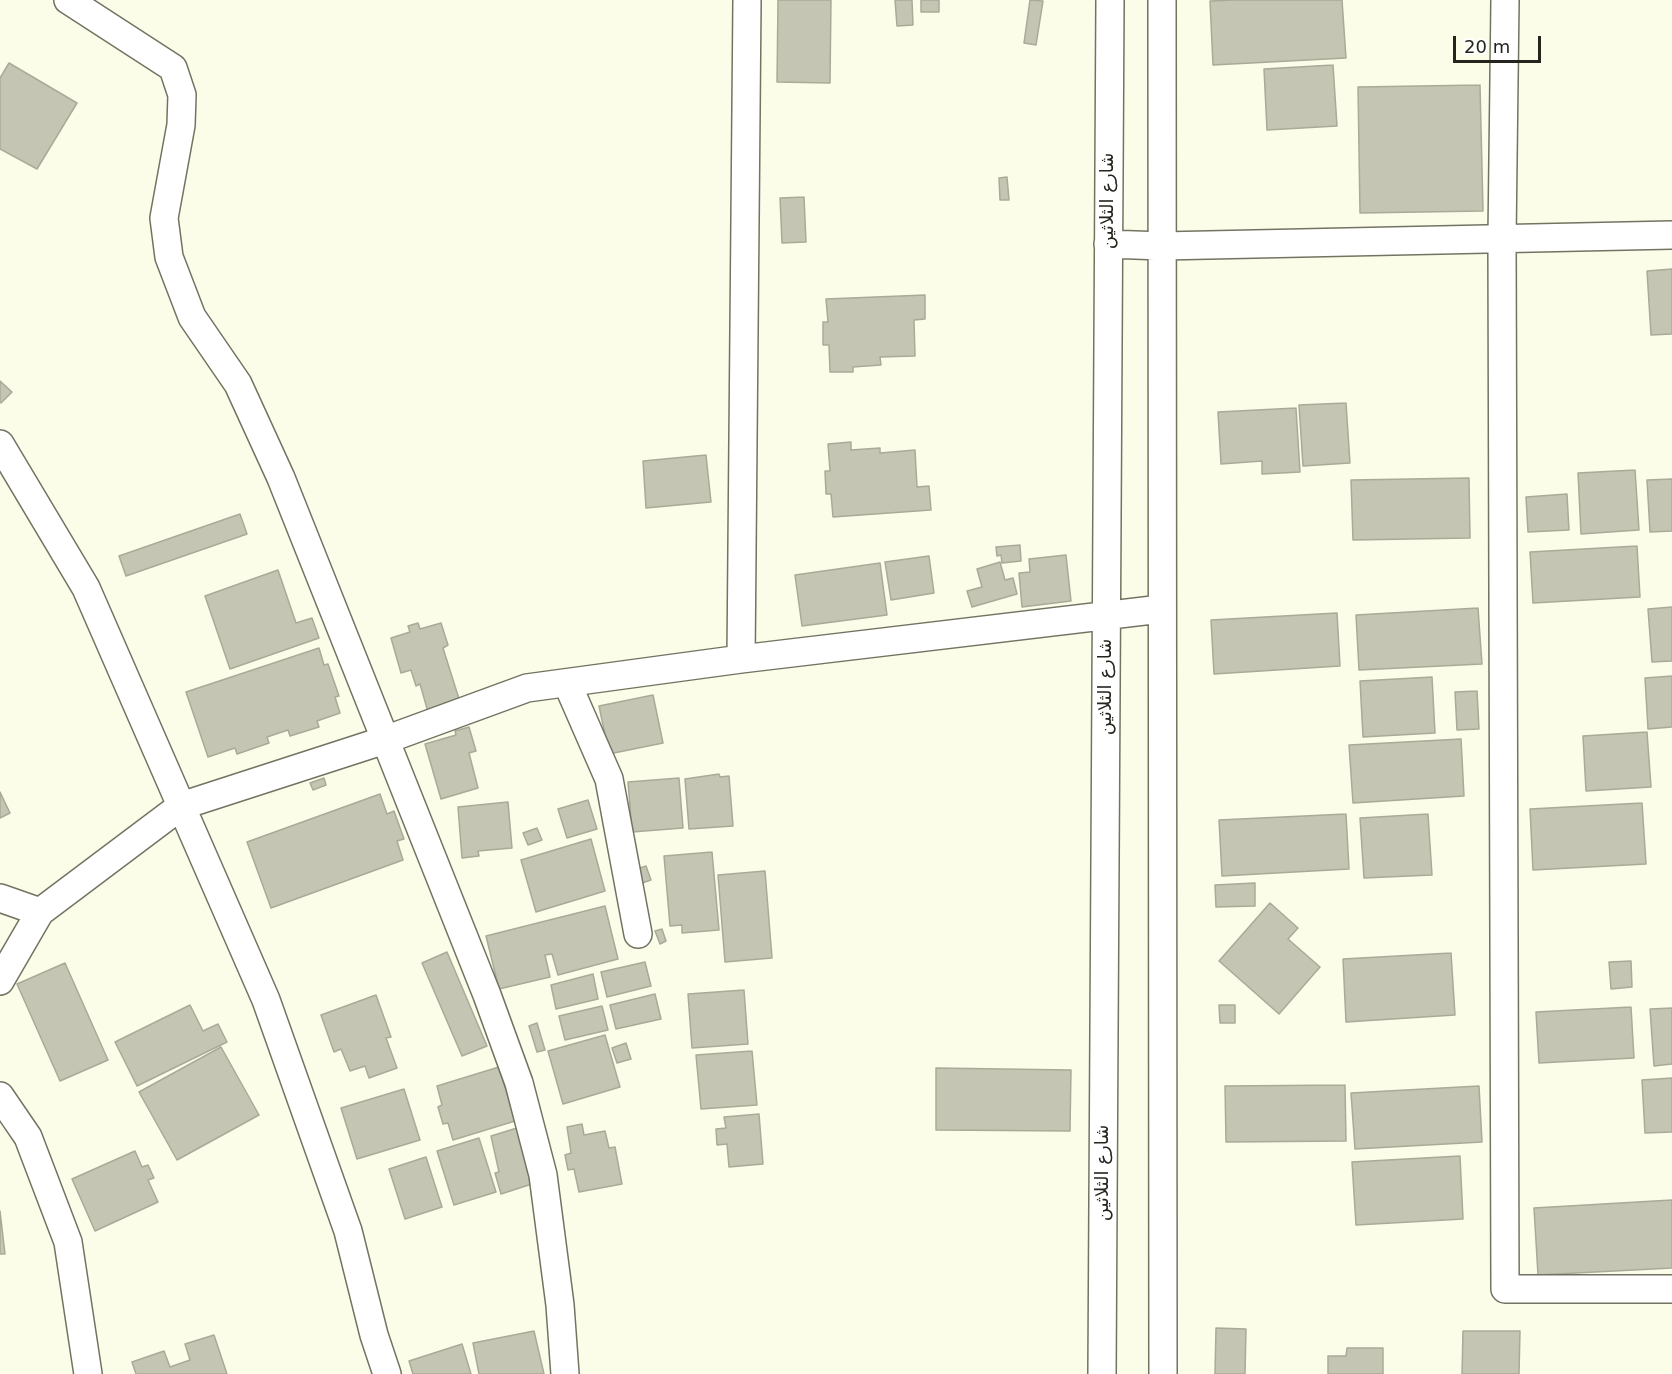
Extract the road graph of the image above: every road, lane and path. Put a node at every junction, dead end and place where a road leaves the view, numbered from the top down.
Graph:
1 (68, 0) edge
2 (747, 0) edge
3 (1110, 0) edge
4 (1162, 0) edge
5 (1505, 0) edge
6 (1672, 235) edge
7 (1502, 239) junction
8 (1108, 244) junction
9 (1162, 246) junction
10 (0, 444) edge
11 (1161, 609) junction
12 (1106, 615) junction
13 (741, 659) junction
14 (567, 682) junction
15 (386, 740) junction
16 (181, 806) junction
17 (0, 898) edge
18 (40, 912) junction
19 (638, 934) dead end
20 (0, 981) edge
21 (0, 1096) edge
22 (1672, 1289) edge
23 (88, 1374) edge
24 (387, 1374) edge
25 (565, 1374) edge
26 (1102, 1374) edge
27 (1163, 1374) edge

1 - 15 street
2 - 13 street
3 - 8 street, شارع الثلاثين
4 - 9 street
5 - 7 street
6 - 7 street
7 - 9 street
7 - 22 street
8 - 9 street
8 - 12 street, شارع الثلاثين
9 - 11 street
10 - 16 street
11 - 12 street
11 - 27 street
12 - 13 street
12 - 26 street, شارع الثلاثين
13 - 14 street
14 - 15 street
14 - 19 street
15 - 16 street
15 - 25 street
16 - 18 street
16 - 24 street
17 - 18 street
18 - 20 street
21 - 23 street

